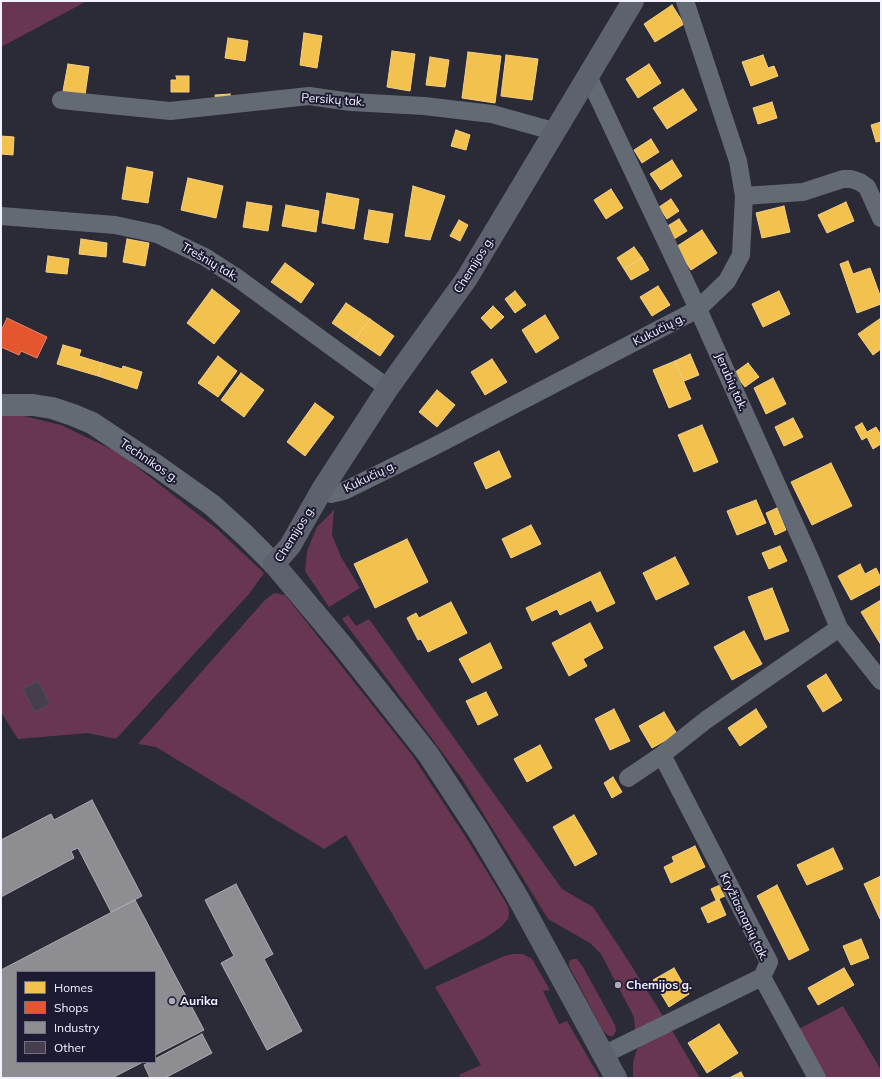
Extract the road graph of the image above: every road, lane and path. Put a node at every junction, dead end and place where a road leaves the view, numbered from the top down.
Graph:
1 (633, 1) edge
2 (685, 1) edge
3 (588, 76) junction
4 (61, 100) dead end
5 (554, 132) junction
6 (744, 196) junction
7 (1, 216) edge
8 (881, 218) edge
9 (698, 309) junction
10 (388, 388) junction
11 (1, 405) edge
12 (323, 488) junction
13 (274, 564) junction
14 (839, 628) junction
15 (881, 681) edge
16 (662, 755) junction
17 (628, 778) dead end
18 (762, 977) junction
19 (603, 1055) junction
20 (616, 1078) edge
21 (817, 1078) edge

1 - 3 main road, Chemijos g.
2 - 6 street, Kukučių g.
3 - 5 main road, Chemijos g.
3 - 9 street, Jerubių tak.
4 - 5 street, Persikų tak.
5 - 10 main road, Chemijos g.
6 - 8 street
6 - 9 street, Kukučių g.
7 - 10 street, Trešnių tak.
9 - 12 street, Kukučių g.
9 - 14 street, Jerubių tak.
10 - 12 main road, Chemijos g.
11 - 13 street, Technikos g.
12 - 13 main road, Chemijos g.
13 - 19 main road, Chemijos g.
14 - 15 street, Jerubių tak.
14 - 16 street
16 - 17 street
16 - 18 street, Kryžiasnapių tak.
18 - 19 street
18 - 21 street, Kryžiasnapių tak.
19 - 20 main road, Chemijos g.

